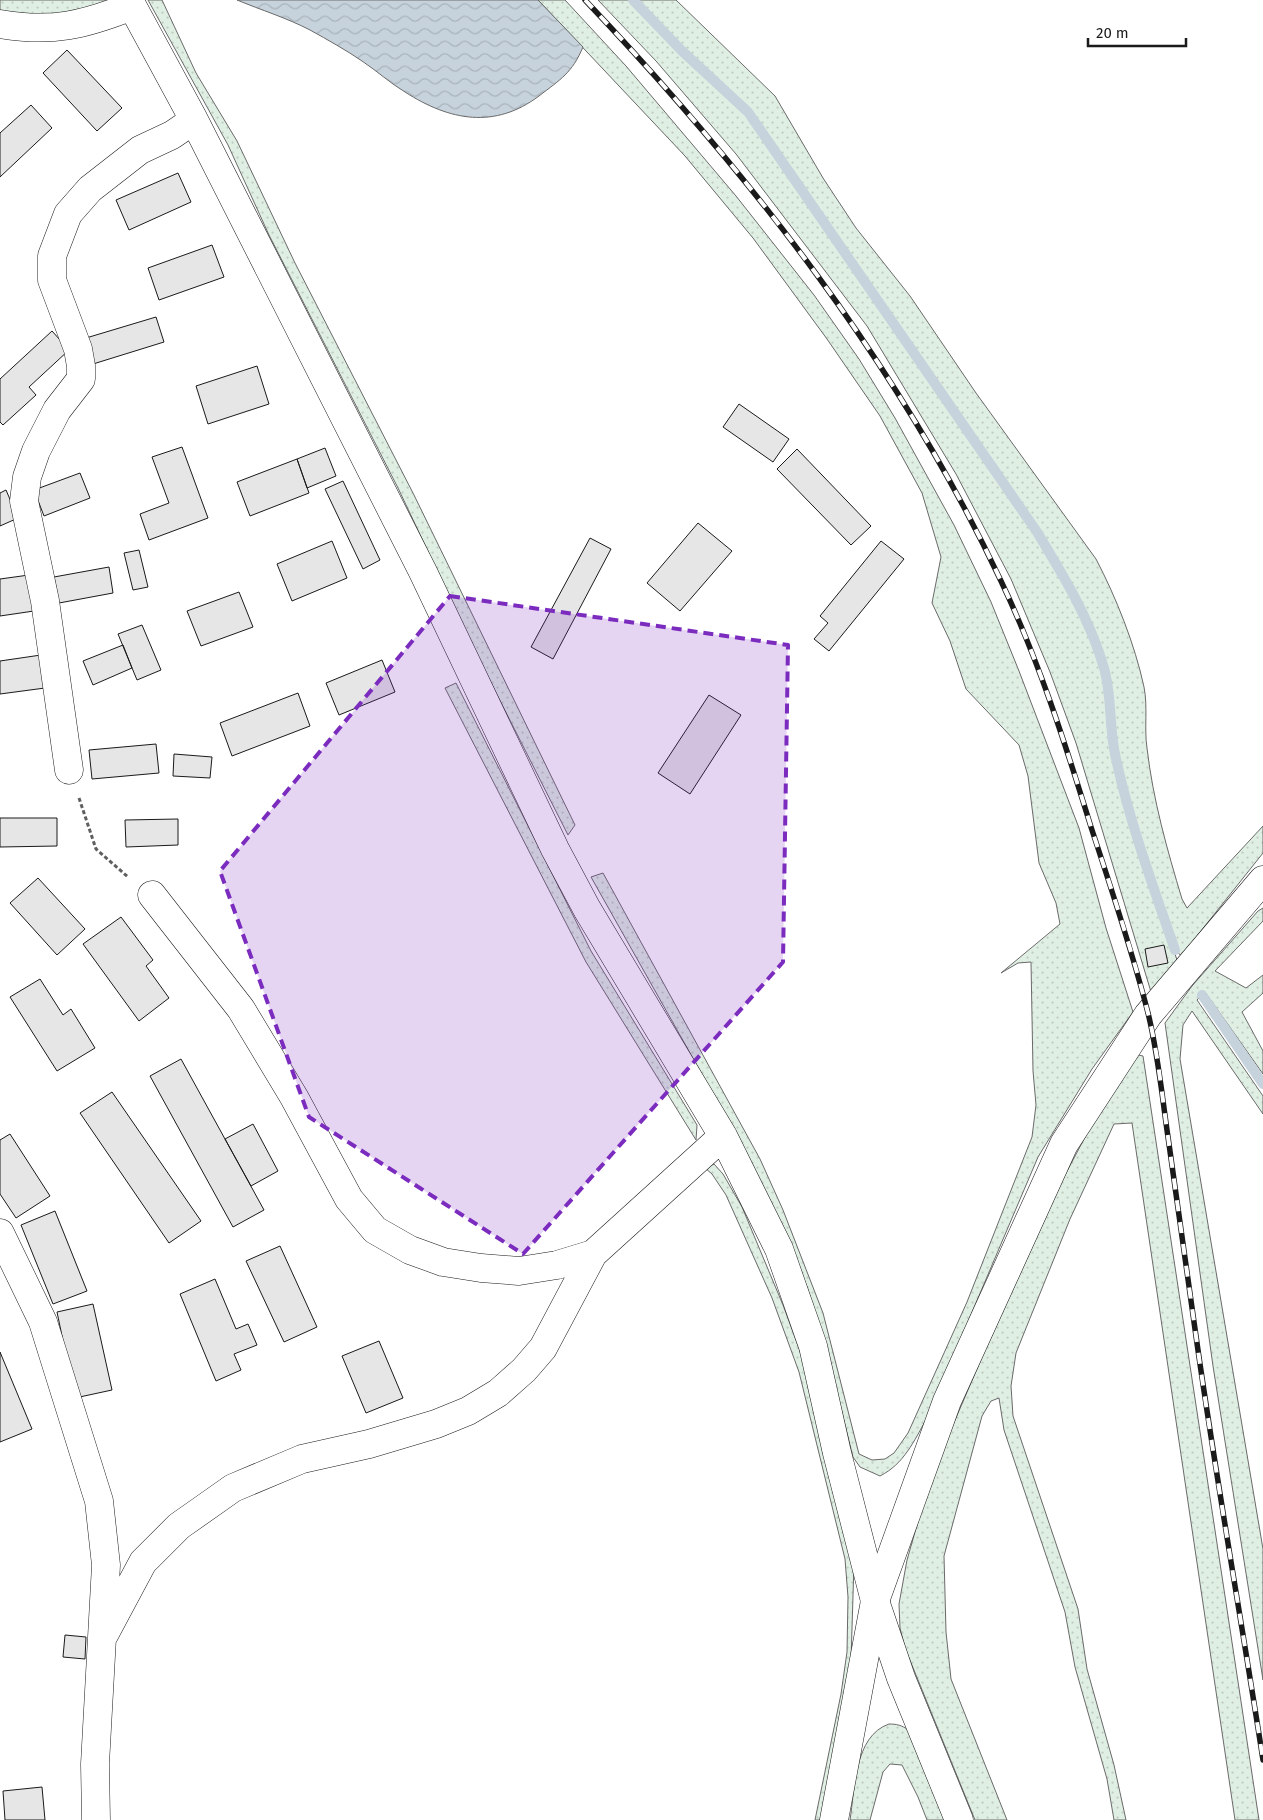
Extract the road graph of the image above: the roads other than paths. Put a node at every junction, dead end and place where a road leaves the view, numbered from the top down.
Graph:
1 (131, 3) edge
2 (0, 24) edge
3 (194, 120) junction
4 (69, 770) road end
5 (1263, 880) edge
6 (152, 896) road end
7 (723, 1136) junction
8 (0, 1232) edge
9 (593, 1254) junction
10 (875, 1601) junction
11 (104, 1635) junction
12 (96, 1820) edge
13 (834, 1820) edge
14 (959, 1820) edge

1 - 2 street
1 - 3 street
3 - 4 street
3 - 7 street
5 - 10 street
6 - 9 street
7 - 9 street
7 - 10 street
8 - 11 street
9 - 11 street
10 - 13 street
10 - 14 street
11 - 12 street

